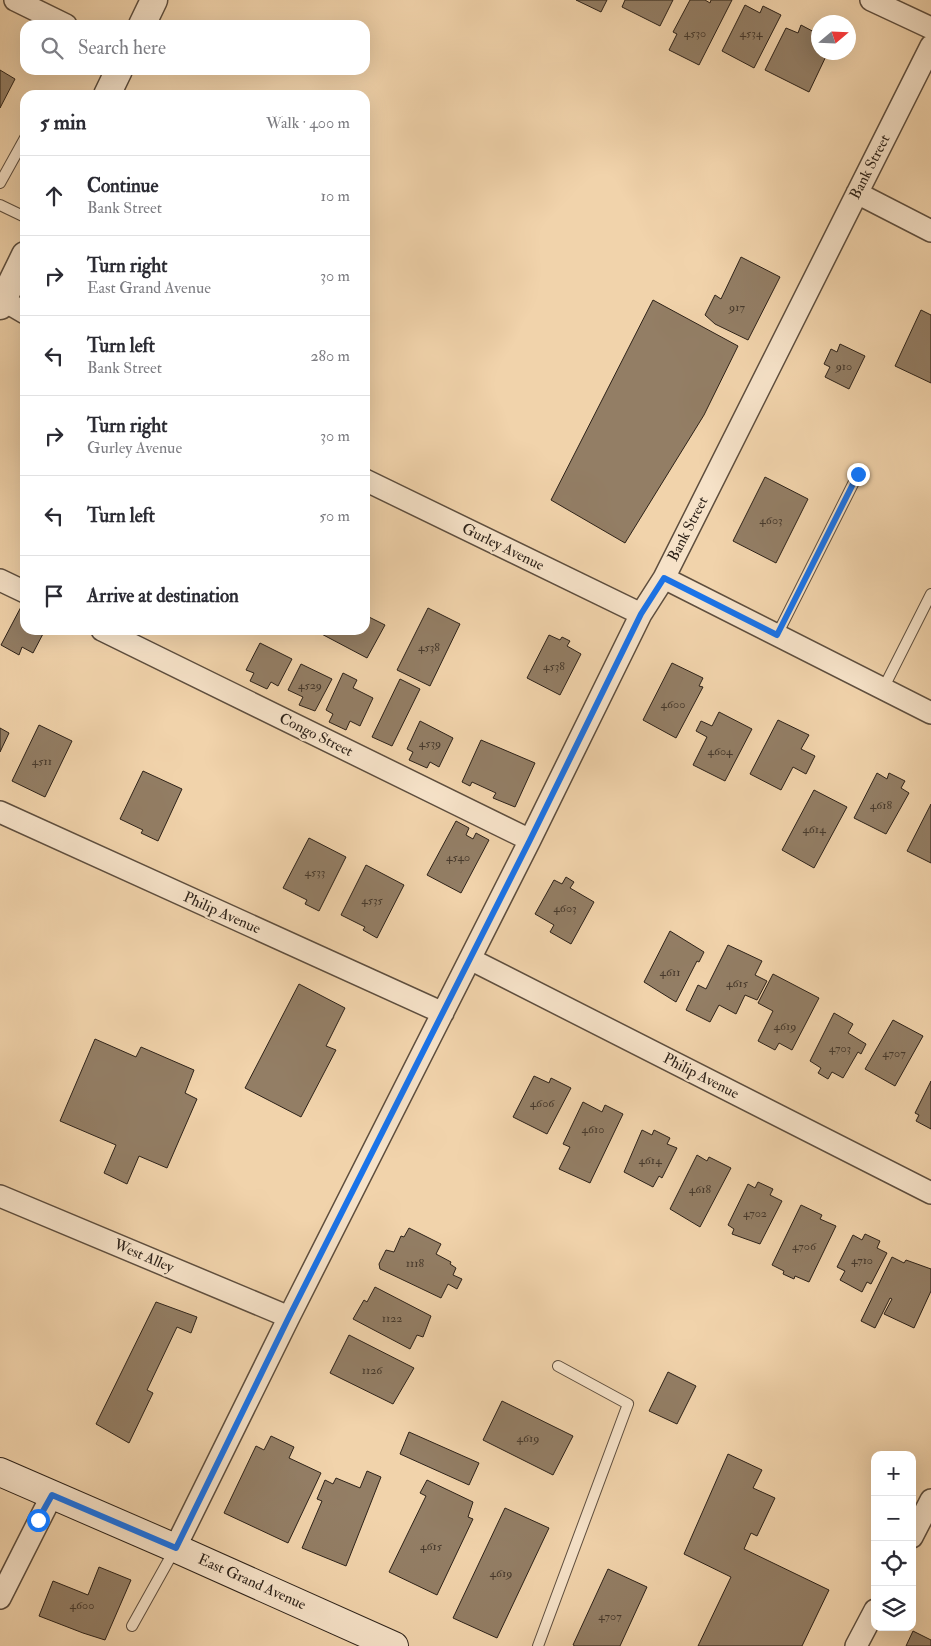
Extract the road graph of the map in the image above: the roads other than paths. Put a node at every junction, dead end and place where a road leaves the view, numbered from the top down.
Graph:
1 (15, 0) edge
2 (154, 0) edge
3 (871, 0) edge
4 (56, 20) edge
5 (144, 20) edge
6 (931, 28) edge
7 (931, 46) edge
8 (117, 75) edge
9 (109, 90) edge
10 (20, 147) edge
11 (0, 183) edge
12 (857, 193) junction
13 (0, 205) edge
14 (20, 215) edge
15 (931, 230) edge
16 (20, 271) edge
17 (9, 306) edge
18 (858, 474) dead end
19 (370, 482) edge
20 (664, 578) junction
21 (0, 580) edge
22 (20, 590) edge
23 (931, 594) edge
24 (641, 614) junction
25 (112, 635) edge
26 (777, 635) junction
27 (883, 689) junction
28 (931, 713) edge
29 (0, 812) edge
30 (530, 840) junction
31 (470, 958) junction
32 (444, 1013) junction
33 (931, 1193) edge
34 (0, 1196) edge
35 (289, 1317) junction
36 (558, 1366) dead end
37 (0, 1472) edge
38 (52, 1495) junction
39 (931, 1500) edge
40 (916, 1528) edge
41 (176, 1548) junction
42 (0, 1598) edge
43 (871, 1618) edge
44 (132, 1626) dead end
45 (394, 1646) edge
46 (538, 1646) edge
47 (856, 1646) edge

1 - 4 street
2 - 5 street
3 - 6 street
7 - 12 street, Bank Street
8 - 9 street
10 - 11 lane
12 - 15 street
12 - 20 street, Bank Street
13 - 14 lane
16 - 17 street
18 - 26 lane
19 - 24 street, Gurley Avenue
20 - 24 street, Bank Street
20 - 26 street
21 - 22 street
23 - 27 lane
24 - 30 street, Bank Street
25 - 30 street, Congo Street
26 - 27 street
27 - 28 street
29 - 32 street, Philip Avenue
30 - 31 street, Bank Street
31 - 32 street, Bank Street
31 - 33 street, Philip Avenue
32 - 35 street, Bank Street
34 - 35 street, West Alley
35 - 41 street, Bank Street
36 - 46 lane
37 - 38 main road, East Grand Avenue
38 - 41 main road, East Grand Avenue
38 - 42 street
39 - 40 street
41 - 44 lane
41 - 45 main road, East Grand Avenue
43 - 47 street

